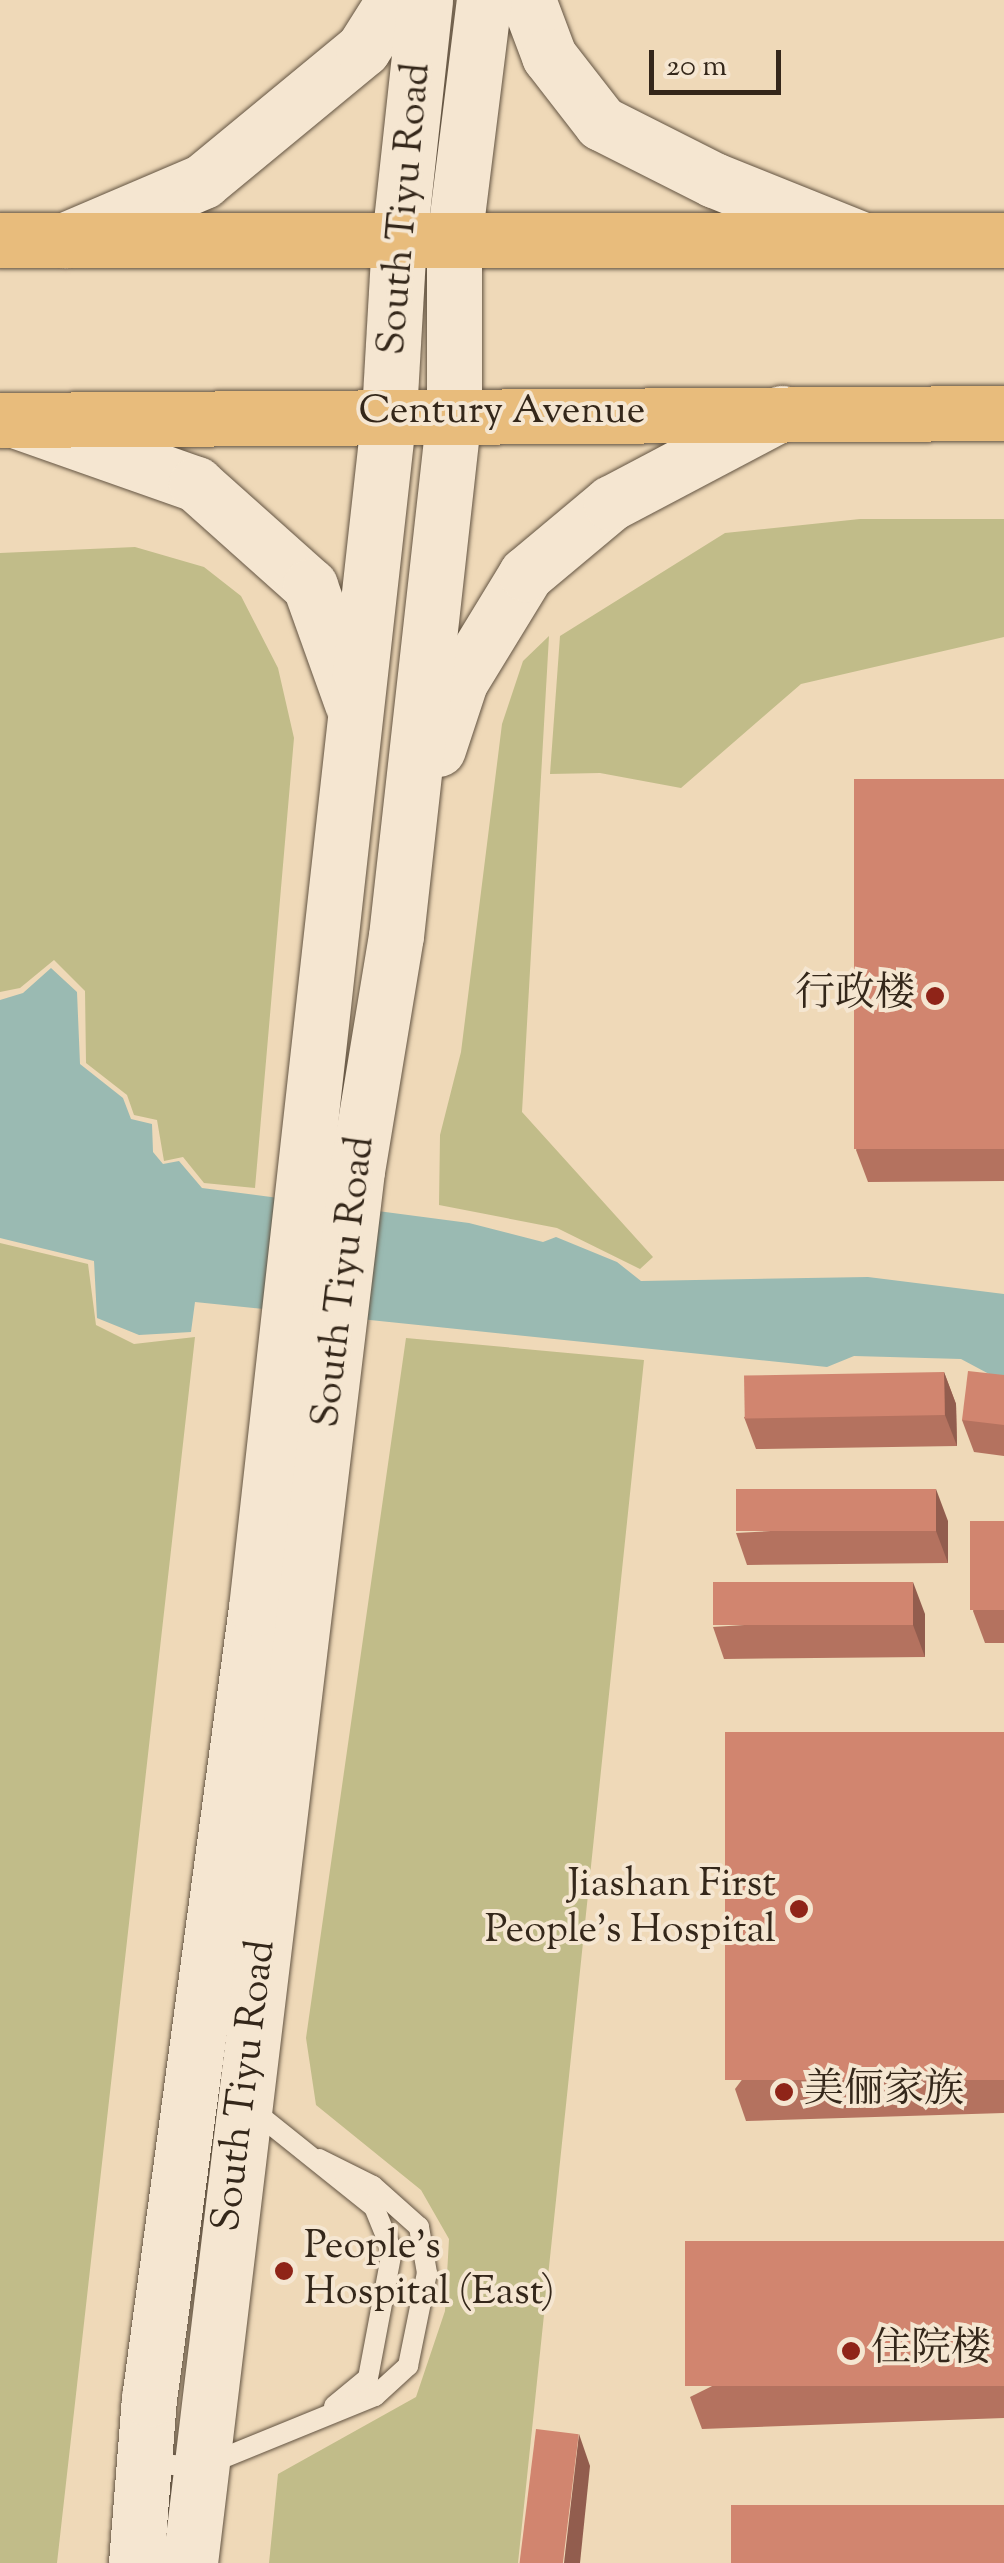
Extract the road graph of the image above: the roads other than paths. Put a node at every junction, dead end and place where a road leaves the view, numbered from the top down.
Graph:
1 (394, 0) edge
2 (425, 0) edge
3 (484, 0) edge
4 (528, 0) edge
5 (0, 240) edge
6 (65, 240) junction
7 (399, 240) junction
8 (454, 240) junction
9 (863, 240) junction
10 (1004, 240) edge
11 (1004, 412) edge
12 (388, 413) junction
13 (454, 413) junction
14 (782, 413) junction
15 (6, 419) edge
16 (348, 783) junction
17 (407, 842) junction
18 (331, 1170) junction
19 (308, 1369) junction
20 (245, 2104) junction
21 (319, 2159) junction
22 (317, 2421) junction
23 (143, 2463) junction
24 (201, 2467) junction
25 (136, 2563) edge
26 (190, 2563) edge

1 - 6 main road
2 - 7 main road, South Tiyu Road
3 - 8 main road, South Tiyu Road
4 - 9 main road
5 - 6 main road
6 - 7 main road
7 - 8 main road
7 - 12 main road, South Tiyu Road
8 - 9 main road
8 - 13 main road, South Tiyu Road
9 - 10 main road
11 - 14 main road, Century Avenue
12 - 13 main road, Century Avenue
12 - 15 main road, Century Avenue
12 - 16 main road, South Tiyu Road
13 - 14 main road, Century Avenue
13 - 17 main road, South Tiyu Road
14 - 17 main road
15 - 16 main road
16 - 18 main road, South Tiyu Road
17 - 18 main road, South Tiyu Road
18 - 19 main road, South Tiyu Road
19 - 20 main road, South Tiyu Road
19 - 23 main road, South Tiyu Road
20 - 21 lane
20 - 24 main road, South Tiyu Road
21 - 22 lane
21 - 22 lane
22 - 24 lane
23 - 24 lane
23 - 25 main road, South Tiyu Road
24 - 26 main road, South Tiyu Road

